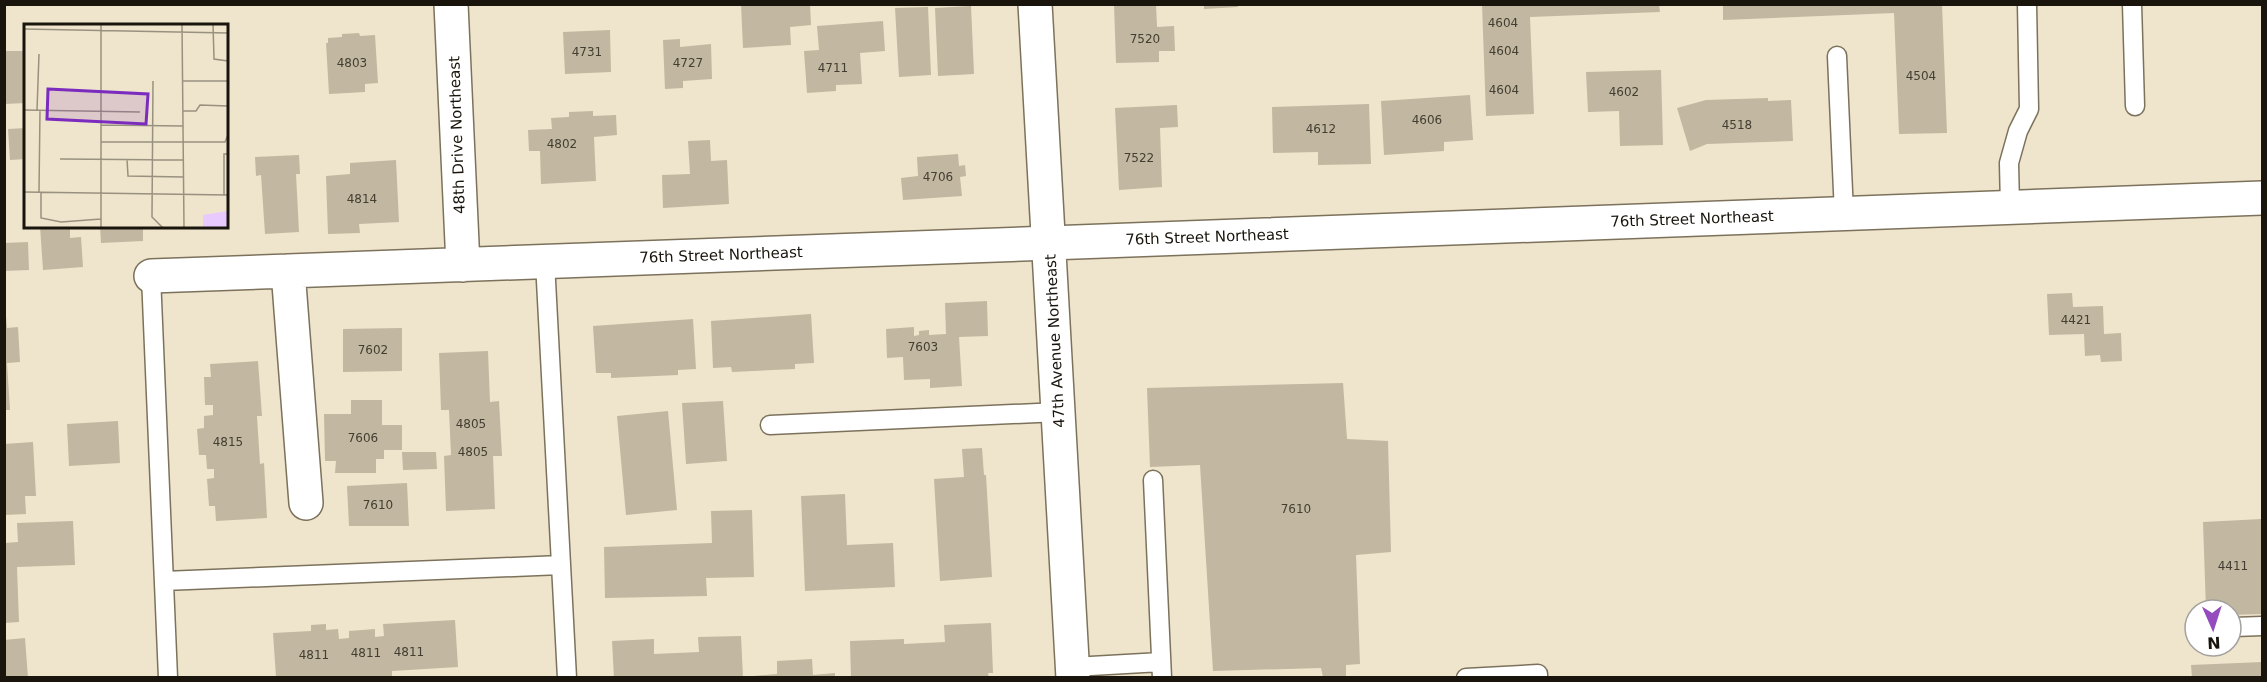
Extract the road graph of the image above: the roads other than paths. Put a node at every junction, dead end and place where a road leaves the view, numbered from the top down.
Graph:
1 (452, 4) edge
2 (1035, 4) edge
3 (2027, 4) edge
4 (2132, 4) edge
5 (1836, 56) dead end
6 (2136, 106) dead end
7 (2262, 198) edge
8 (2010, 207) junction
9 (1844, 214) junction
10 (1049, 243) junction
11 (545, 261) junction
12 (462, 265) junction
13 (288, 271) junction
14 (151, 276) joint
15 (1059, 411) junction
16 (770, 425) dead end
17 (1153, 480) dead end
18 (306, 503) dead end
19 (561, 564) junction
20 (164, 581) junction
21 (2262, 626) edge
22 (2243, 627) edge
23 (1162, 670) edge
24 (1073, 672) edge
25 (168, 678) edge
26 (567, 678) edge
27 (1466, 678) edge
28 (1538, 678) edge

1 - 12 street, 48th Drive Northeast
2 - 10 street, 47th Avenue Northeast
3 - 8 lane
4 - 6 lane
5 - 9 lane
7 - 8 street, 76th Street Northeast
8 - 9 street, 76th Street Northeast
9 - 10 street, 76th Street Northeast
10 - 11 street, 76th Street Northeast
10 - 15 street, 47th Avenue Northeast
11 - 12 street, 76th Street Northeast
11 - 19 lane
12 - 13 street, 76th Street Northeast
13 - 14 street, 76th Street Northeast
13 - 18 street
14 - 20 lane
15 - 16 lane
15 - 24 street, 47th Avenue Northeast
17 - 23 lane
19 - 20 lane
19 - 26 lane
20 - 25 lane
21 - 22 lane
23 - 24 lane
27 - 28 lane

